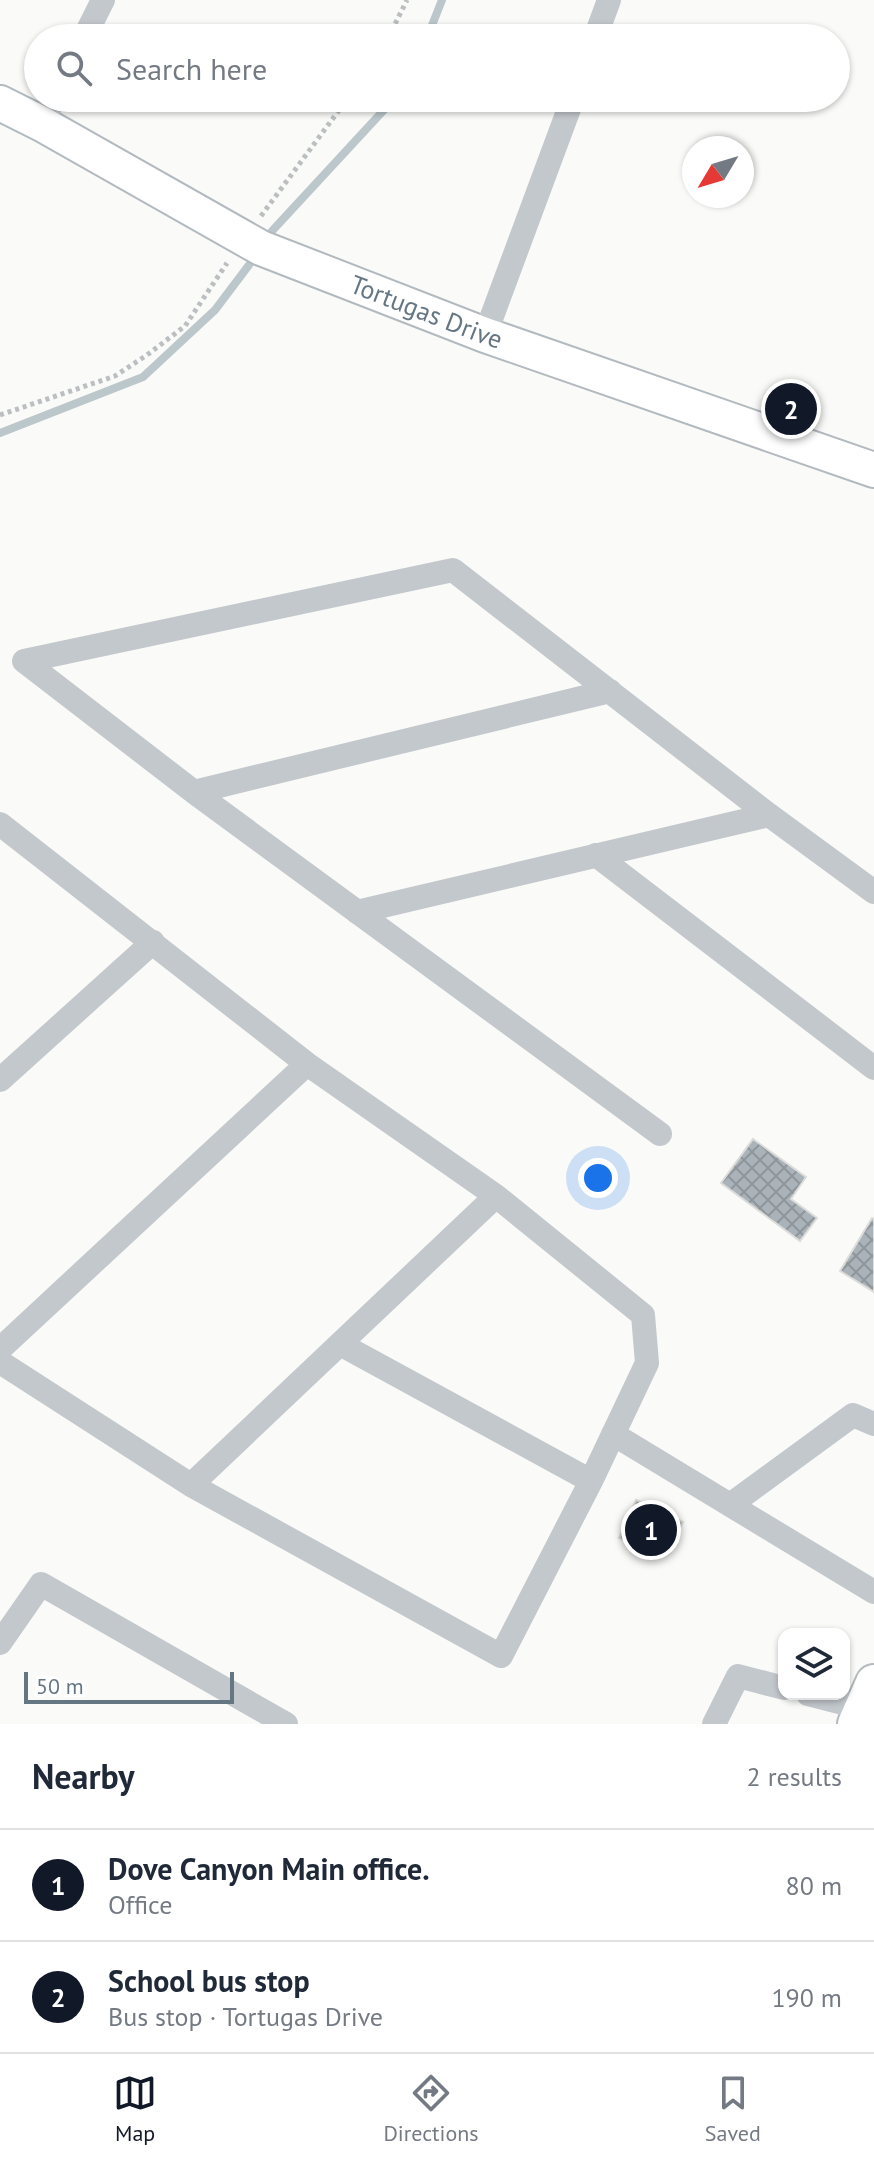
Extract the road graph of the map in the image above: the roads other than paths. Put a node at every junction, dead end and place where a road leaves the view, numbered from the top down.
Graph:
1 (103, 0) edge
2 (609, 0) edge
3 (91, 24) edge
4 (600, 24) edge
5 (0, 103) edge
6 (24, 107) edge
7 (50, 112) edge
8 (568, 112) edge
9 (485, 335) junction
10 (874, 470) edge
11 (610, 691) junction
12 (194, 792) junction
13 (769, 815) junction
14 (0, 824) edge
15 (596, 855) junction
16 (874, 892) edge
17 (357, 912) junction
18 (153, 942) junction
19 (307, 1064) junction
20 (874, 1068) edge
21 (0, 1080) edge
22 (660, 1134) dead end
23 (496, 1196) junction
24 (340, 1344) junction
25 (0, 1349) edge
26 (0, 1362) edge
27 (874, 1424) edge
28 (613, 1434) junction
29 (591, 1481) junction
30 (191, 1485) junction
31 (730, 1505) junction
32 (874, 1592) edge
33 (0, 1643) edge
34 (778, 1686) edge
35 (839, 1700) edge
36 (864, 1705) edge
37 (286, 1724) edge
38 (714, 1724) edge

1 - 3 street
2 - 4 street
5 - 6 street, Tortugas Drive
7 - 9 street, Tortugas Drive
8 - 9 street
9 - 10 street, Tortugas Drive
11 - 12 street
11 - 12 street
11 - 13 street
12 - 17 street
13 - 15 street
13 - 16 street
14 - 18 street
15 - 17 street
15 - 20 street
17 - 22 street
18 - 19 street
18 - 21 street
19 - 23 street
19 - 25 street
23 - 24 street
23 - 28 street
24 - 29 street
24 - 30 street
26 - 30 street
27 - 31 street
28 - 29 street
28 - 31 street
29 - 30 street
31 - 32 street
33 - 37 street
34 - 38 street
35 - 36 street

